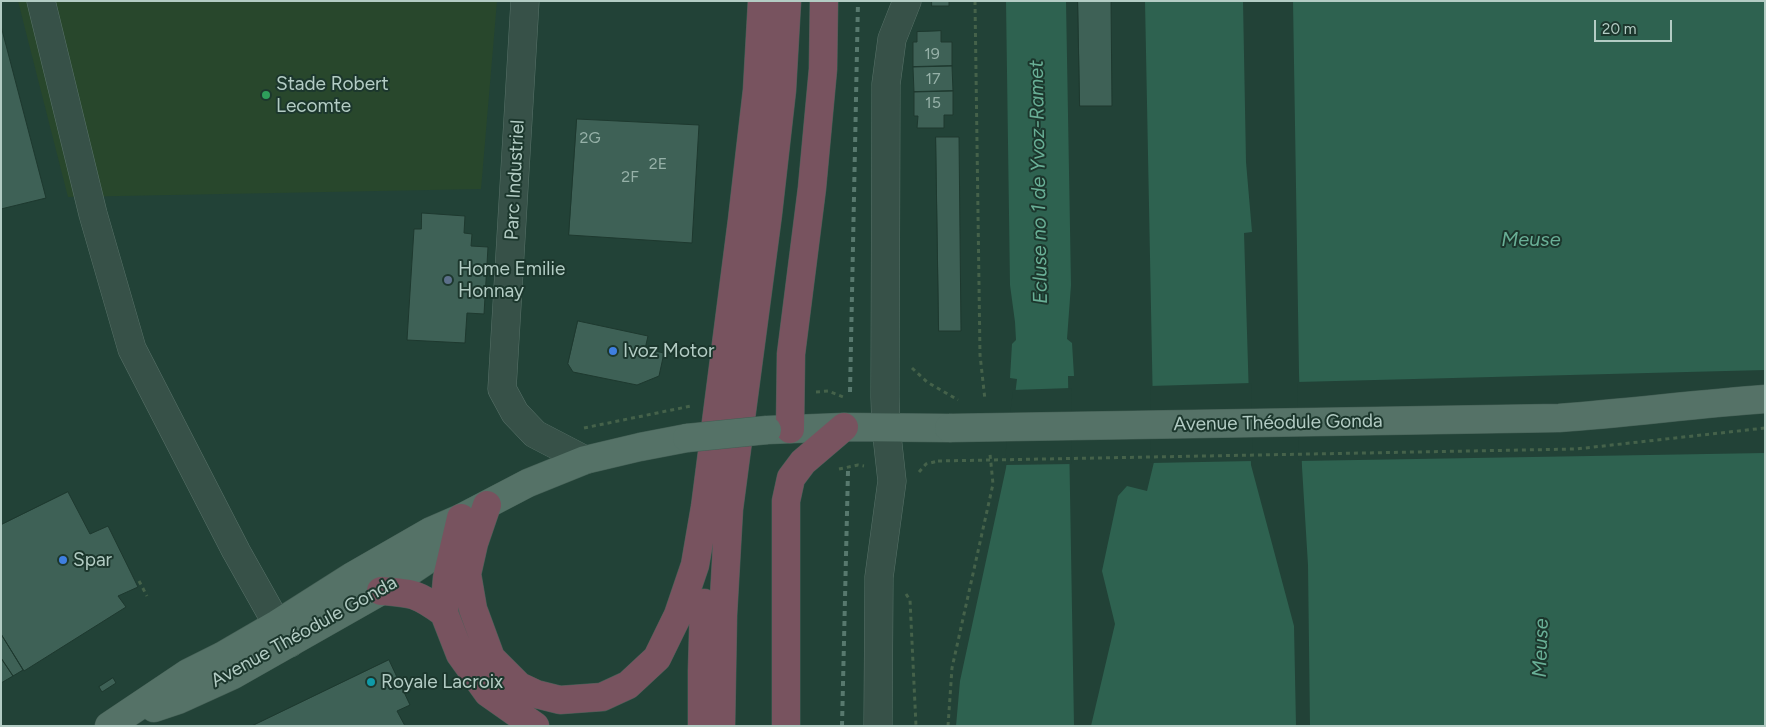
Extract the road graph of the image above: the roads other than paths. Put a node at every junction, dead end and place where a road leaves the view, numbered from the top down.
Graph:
1 (40, 1) edge
2 (526, 1) edge
3 (762, 1) edge
4 (787, 1) edge
5 (824, 1) edge
6 (907, 1) edge
7 (1765, 399) edge
8 (844, 427) junction
9 (886, 428) junction
10 (779, 429) junction
11 (585, 460) junction
12 (487, 505) junction
13 (705, 507) junction
14 (461, 518) junction
15 (381, 592) junction
16 (444, 614) junction
17 (283, 634) junction
18 (118, 721) edge
19 (534, 726) edge
20 (702, 726) edge
21 (721, 726) edge
22 (786, 726) edge
23 (878, 726) edge

1 - 17 street
2 - 11 street, Parc Industriel
3 - 13 highway
4 - 21 highway
5 - 10 highway
6 - 9 street
7 - 9 main road, Avenue Théodule Gonda, bridge
8 - 9 main road, Avenue Théodule Gonda
8 - 10 main road, Avenue Théodule Gonda
8 - 22 highway
9 - 23 street
10 - 11 main road, Avenue Théodule Gonda, bridge
11 - 12 main road, Avenue Théodule Gonda
12 - 13 highway
12 - 14 main road, Avenue Théodule Gonda
13 - 20 highway
14 - 15 main road, Avenue Théodule Gonda
14 - 16 highway
14 - 17 main road, Avenue Théodule Gonda
15 - 16 highway
15 - 17 main road, Avenue Théodule Gonda
16 - 19 highway
17 - 18 main road, Avenue Théodule Gonda

